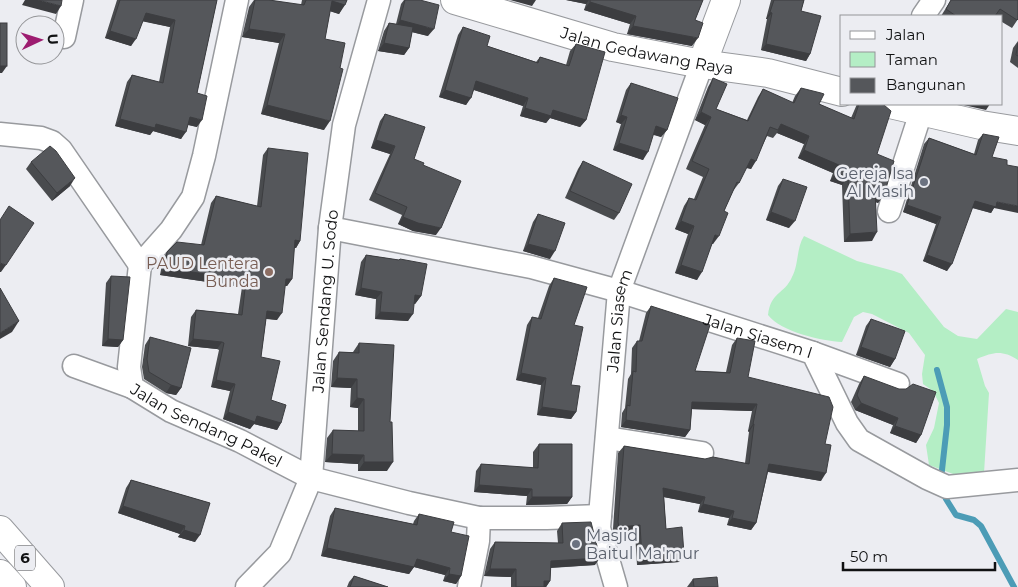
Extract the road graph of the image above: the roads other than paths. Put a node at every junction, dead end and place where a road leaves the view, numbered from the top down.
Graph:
1 (72, 0) edge
2 (237, 0) edge
3 (379, 0) edge
4 (456, 0) edge
5 (726, 0) edge
6 (934, 0) edge
7 (924, 15) edge
8 (65, 32) edge
9 (702, 64) junction
10 (840, 91) edge
11 (894, 105) edge
12 (920, 112) junction
13 (1018, 131) edge
14 (0, 134) edge
15 (889, 211) dead end
16 (330, 228) junction
17 (140, 265) junction
18 (619, 291) junction
19 (814, 353) junction
20 (74, 366) dead end
21 (898, 384) dead end
22 (132, 387) junction
23 (607, 438) junction
24 (702, 453) dead end
25 (311, 478) junction
26 (1018, 480) edge
27 (600, 516) junction
28 (479, 518) junction
29 (0, 530) edge
30 (0, 574) edge
31 (249, 586) edge
32 (12, 587) edge
33 (50, 587) edge
34 (470, 587) edge
35 (616, 587) edge

1 - 8 street
2 - 17 street
3 - 16 street, Jalan Sendang U. Sodo
4 - 9 main road, Jalan Gedawang Raya
5 - 9 main road
6 - 7 street
9 - 10 main road, Jalan Gedawang Raya
9 - 18 street, Jalan Siasem
11 - 12 main road
12 - 13 main road
12 - 15 street
14 - 17 street
16 - 18 street, Jalan Siasem I
16 - 25 street, Jalan Sendang U. Sodo
17 - 22 street, Jalan Sendang Pakel
18 - 19 street, Jalan Siasem I
18 - 23 street, Jalan Siasem
19 - 21 street
19 - 26 street, Jalan Siasem I
20 - 22 street
22 - 25 street, Jalan Sendang Pakel
23 - 24 street
23 - 27 street, Jalan Siasem
25 - 28 street, Jalan Sendang Pakel
25 - 31 street, Jalan Sendang U. Sodo
27 - 28 street, Jalan Sendang Pakel
27 - 35 street, Jalan Siasem
28 - 34 street
29 - 33 main road, 6
30 - 32 main road, 6

